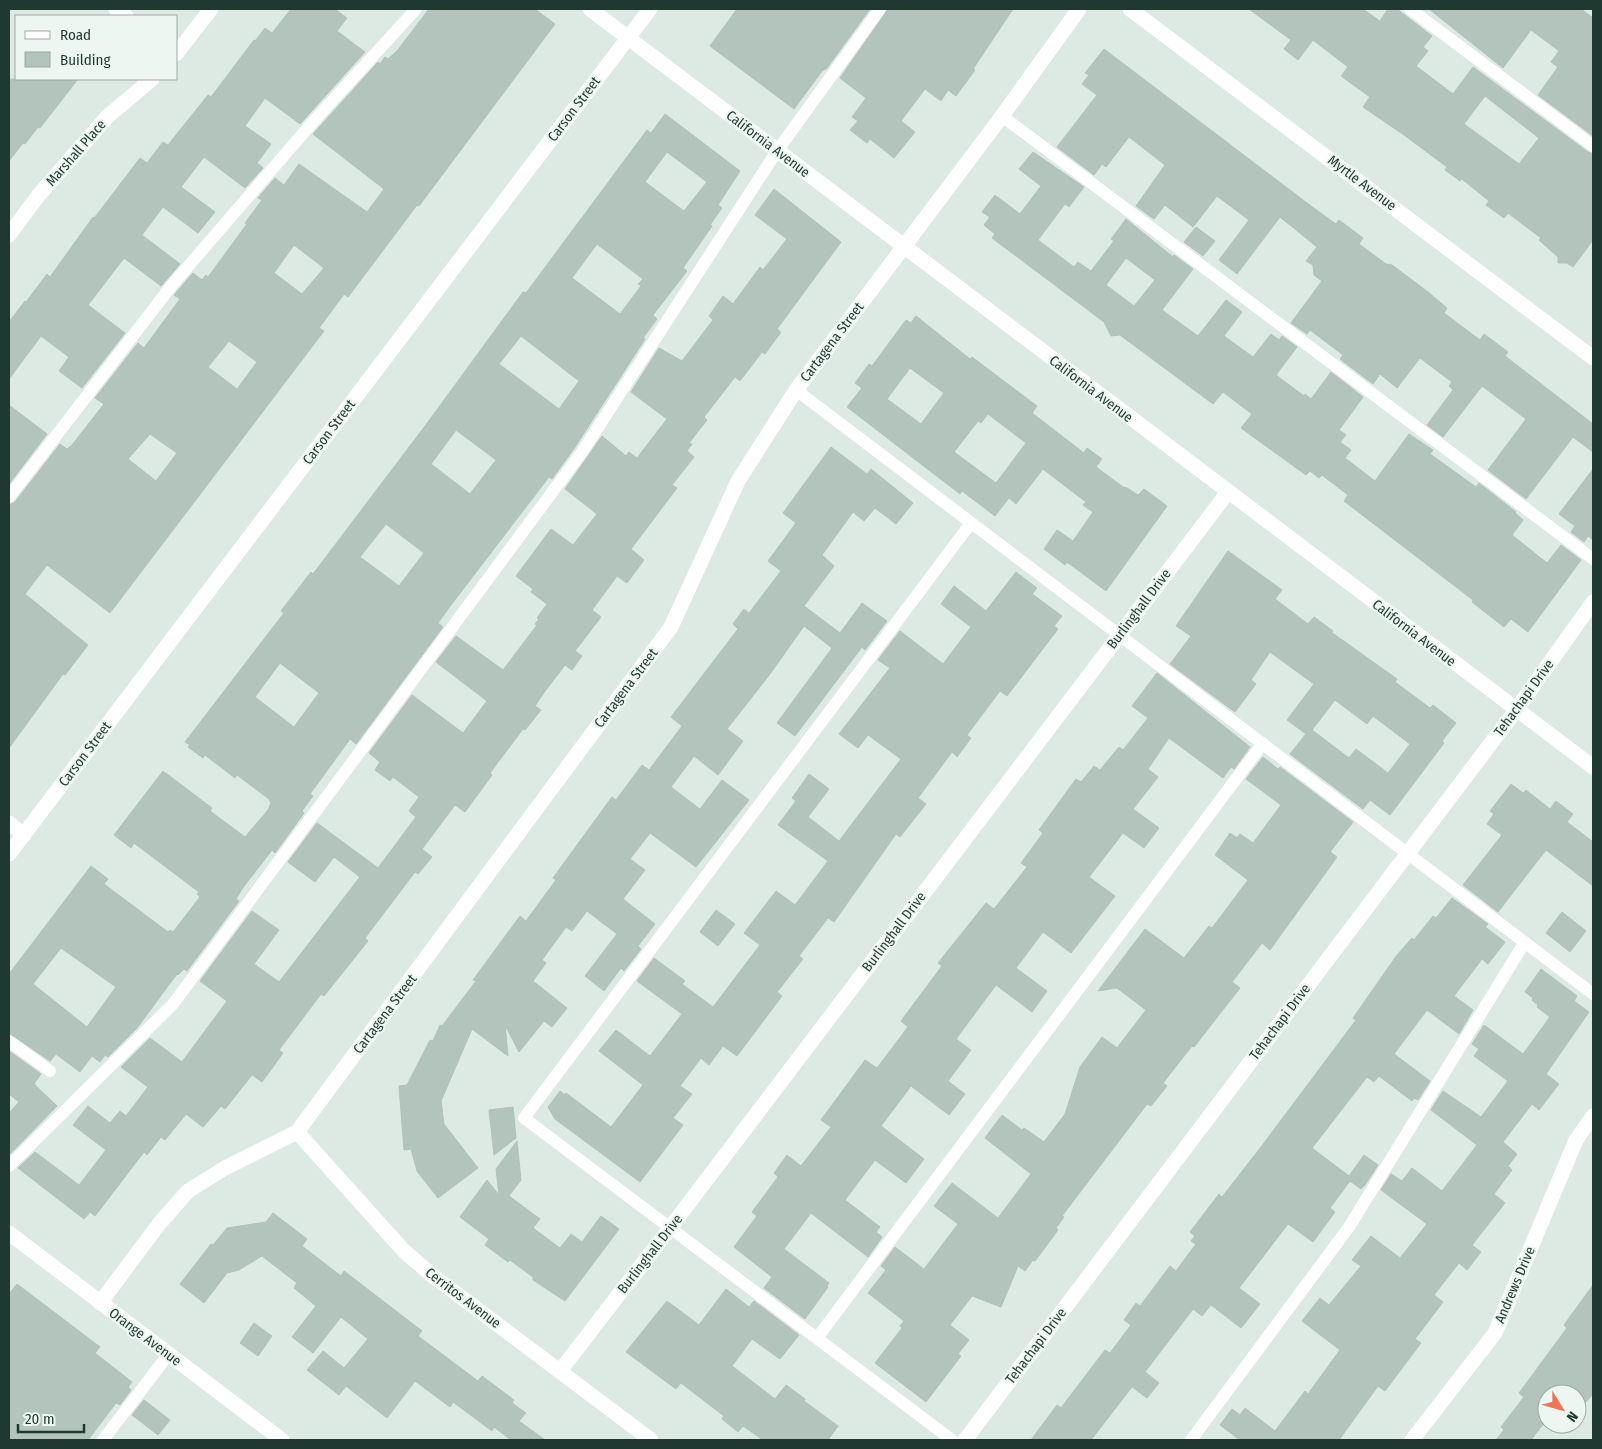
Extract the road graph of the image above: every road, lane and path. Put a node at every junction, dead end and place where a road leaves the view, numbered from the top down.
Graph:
1 (211, 9) edge
2 (416, 9) edge
3 (590, 9) edge
4 (650, 9) edge
5 (880, 9) edge
6 (1079, 9) edge
7 (1130, 9) edge
8 (1410, 9) edge
9 (628, 38) junction
10 (178, 51) edge
11 (151, 80) edge
12 (1002, 116) junction
13 (1593, 146) edge
14 (777, 151) junction
15 (9, 235) edge
16 (903, 247) junction
17 (1593, 358) edge
18 (796, 390) junction
19 (1228, 492) junction
20 (9, 496) edge
21 (971, 523) junction
22 (1593, 560) edge
23 (1593, 602) edge
24 (1119, 634) junction
25 (1516, 710) junction
26 (1263, 743) junction
27 (1593, 767) edge
28 (9, 823) edge
29 (24, 834) junction
30 (1408, 853) junction
31 (9, 854) edge
32 (1525, 942) junction
33 (1593, 994) edge
34 (9, 1041) edge
35 (50, 1071) dead end
36 (1593, 1116) edge
37 (297, 1132) junction
38 (9, 1166) edge
39 (670, 1228) junction
40 (9, 1233) edge
41 (100, 1303) junction
42 (817, 1338) junction
43 (168, 1355) junction
44 (560, 1371) junction
45 (103, 1440) edge
46 (282, 1440) edge
47 (651, 1440) edge
48 (952, 1440) edge
49 (965, 1440) edge
50 (1191, 1440) edge
51 (1412, 1440) edge

1 - 10 street
2 - 20 lane
3 - 9 street, California Avenue
4 - 9 street, Carson Street
5 - 14 lane
6 - 12 street, Cartagena Street
7 - 17 street, Myrtle Avenue
8 - 13 lane
9 - 14 street, California Avenue
9 - 29 street, Carson Street
11 - 15 street, Marshall Place
12 - 16 street, Cartagena Street
12 - 22 lane
14 - 16 street, California Avenue
14 - 38 lane
16 - 18 street, Cartagena Street
16 - 19 street, California Avenue
18 - 21 lane
18 - 37 street, Cartagena Street
19 - 24 street, Burlinghall Drive
19 - 25 street, California Avenue
21 - 24 lane
21 - 39 lane
23 - 25 street, Tehachapi Drive
24 - 26 lane
24 - 39 street, Burlinghall Drive
25 - 27 street, California Avenue
25 - 30 street, Tehachapi Drive
26 - 30 lane
26 - 42 lane
28 - 29 street
29 - 31 street, Carson Street
30 - 32 lane
30 - 49 street, Tehachapi Drive
32 - 33 lane
32 - 50 lane
34 - 35 lane
36 - 51 street, Andrews Drive
37 - 41 street, Cartagena Street
37 - 44 street, Cerritos Avenue
39 - 42 lane
39 - 44 street, Burlinghall Drive
40 - 41 street, Orange Avenue
41 - 43 street, Orange Avenue
42 - 48 lane
43 - 45 lane
43 - 46 street, Orange Avenue
44 - 47 street, Cerritos Avenue

